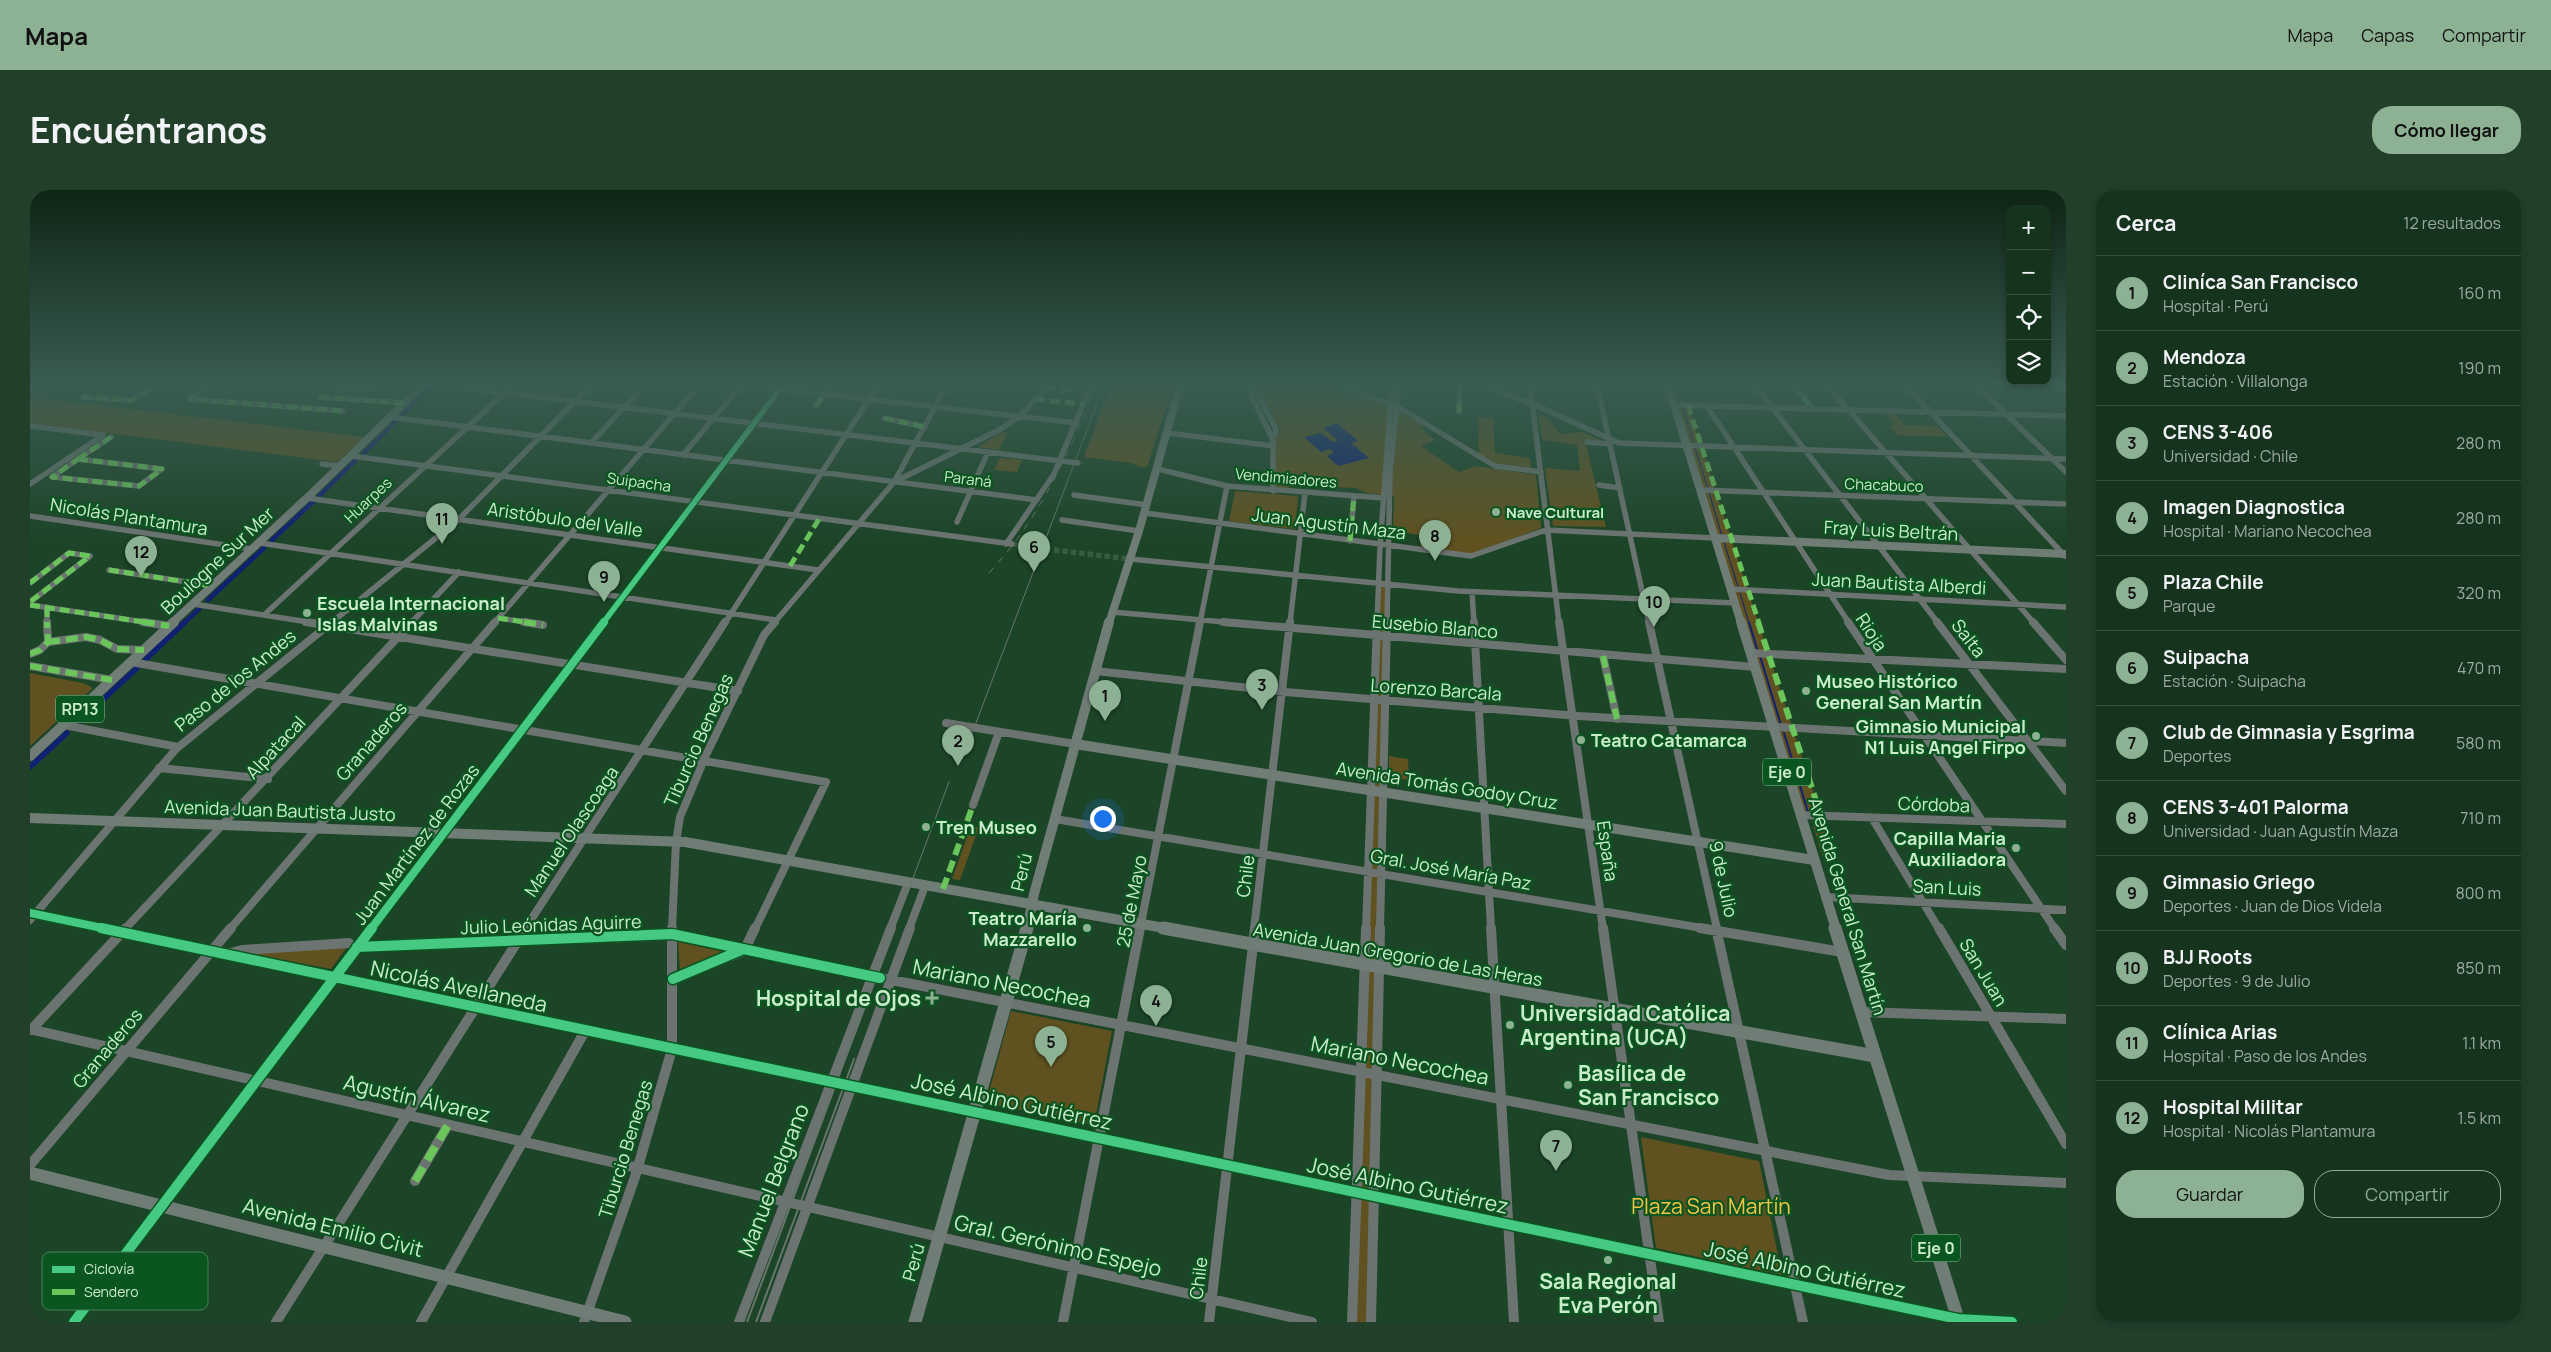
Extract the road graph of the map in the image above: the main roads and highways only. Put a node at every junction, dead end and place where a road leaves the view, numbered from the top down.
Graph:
1 (370, 438) edge
2 (1167, 438) edge
3 (1684, 438) edge
4 (1715, 538) junction
5 (2065, 555) edge
6 (1075, 744) junction
7 (30, 756) edge
8 (30, 818) edge
9 (1814, 860) junction
10 (916, 884) joint
11 (1033, 905) junction
12 (1875, 1056) junction
13 (30, 1173) edge
14 (586, 1317) edge
15 (1959, 1321) edge
16 (625, 1322) edge
17 (915, 1322) edge

1 - 7 main road, Boulogne Sur Mer / RP13
2 - 6 main road, Perú
3 - 4 main road, Avenida General San Martín / Eje 0
4 - 5 main road, Fray Luis Beltrán
4 - 9 main road, Avenida General San Martín / Eje 0
6 - 9 main road, Avenida Tomás Godoy Cruz
6 - 11 main road, Perú
8 - 10 main road, Avenida Juan Bautista Justo
9 - 12 main road, Avenida General San Martín / Eje 0
10 - 11 main road, Avenida Juan Gregorio de Las Heras
11 - 12 main road, Avenida Juan Gregorio de Las Heras
11 - 17 main road, Perú
12 - 15 main road, Avenida General San Martín / Eje 0
13 - 14 main road, Avenida Emilio Civit
14 - 16 main road, Avenida Emilio Civit

